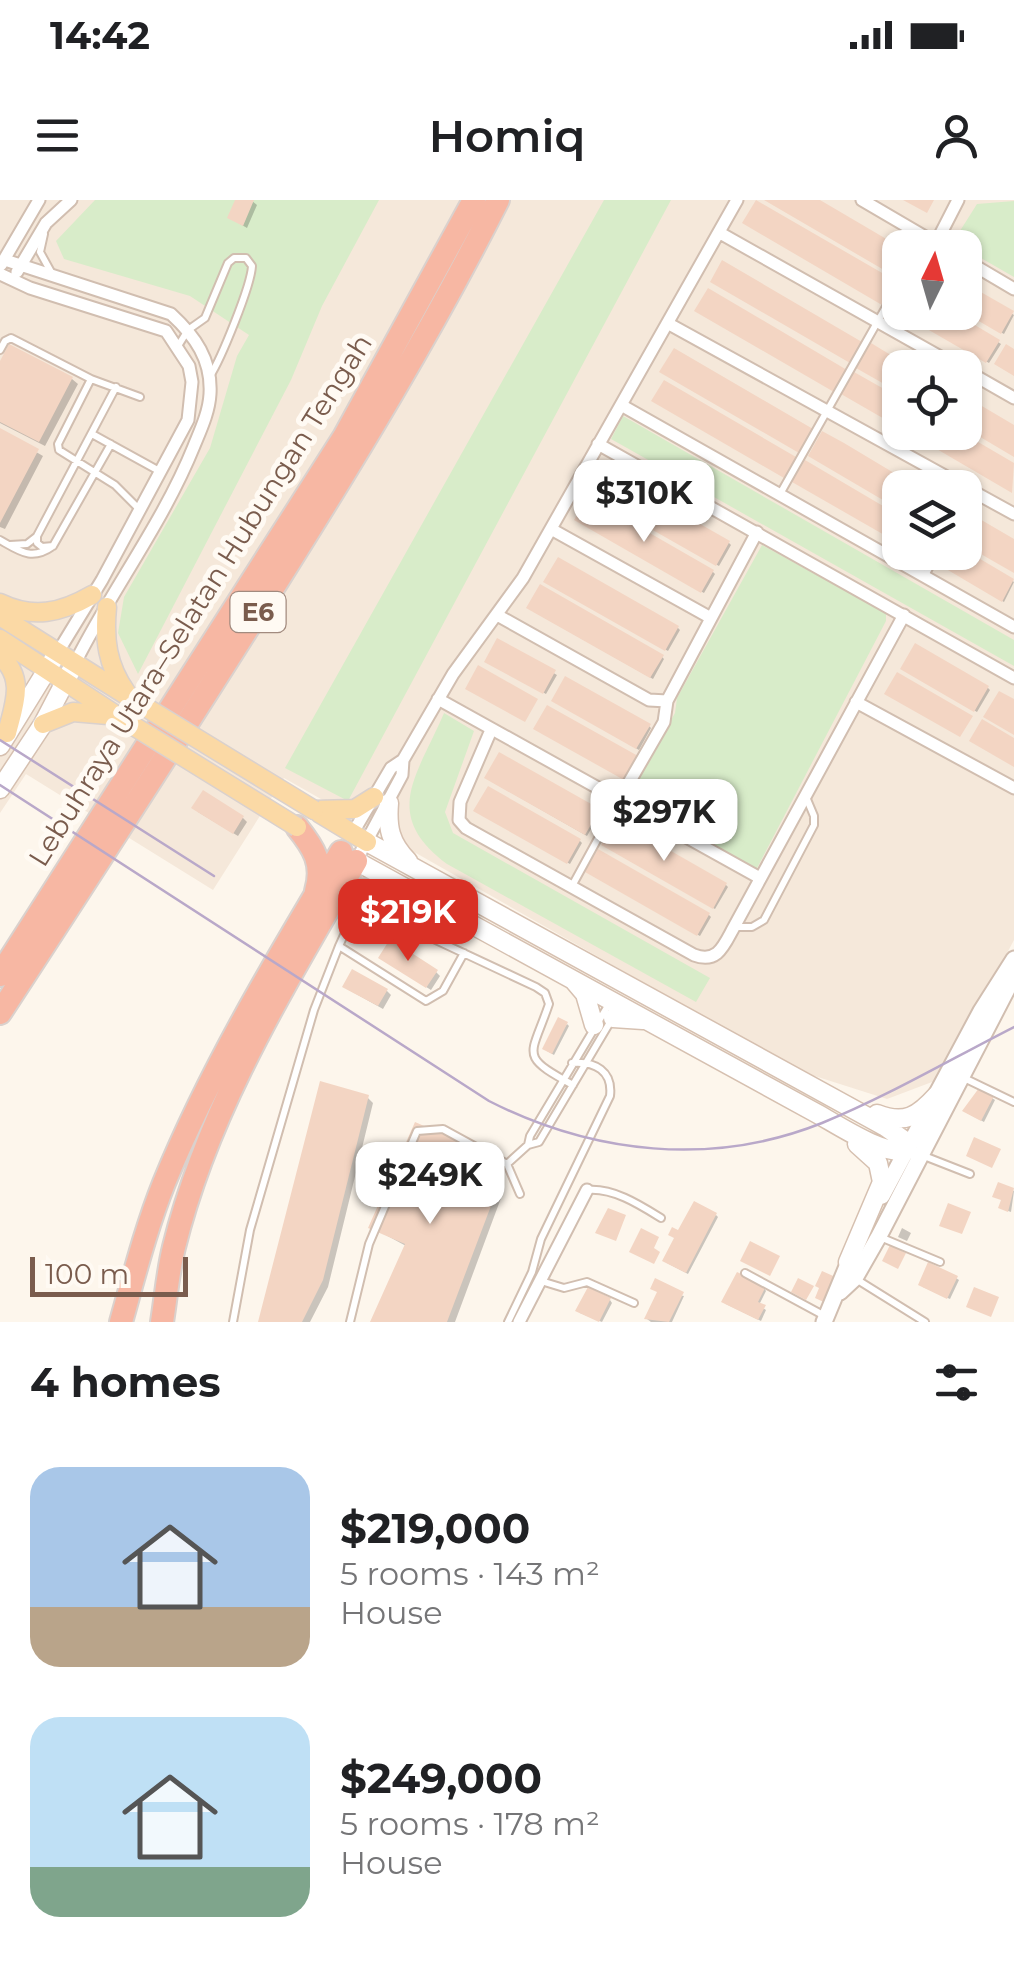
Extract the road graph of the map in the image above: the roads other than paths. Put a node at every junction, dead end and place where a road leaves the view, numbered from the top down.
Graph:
1 (39, 200) edge
2 (71, 200) edge
3 (474, 200) edge
4 (498, 200) edge
5 (737, 200) edge
6 (862, 200) edge
7 (958, 200) edge
8 (46, 223) junction
9 (910, 230) edge
10 (940, 230) edge
11 (720, 233) junction
12 (2, 263) edge
13 (20, 268) junction
14 (982, 270) edge
15 (6, 277) edge
16 (64, 282) junction
17 (1014, 289) edge
18 (882, 314) edge
19 (878, 321) junction
20 (668, 324) junction
21 (188, 330) junction
22 (178, 346) junction
23 (0, 350) edge
24 (929, 350) edge
25 (209, 376) junction
26 (91, 379) junction
27 (982, 380) edge
28 (116, 388) junction
29 (140, 397) dead end
30 (1014, 398) edge
31 (620, 405) junction
32 (827, 411) junction
33 (92, 434) junction
34 (111, 444) junction
35 (598, 444) junction
36 (78, 462) junction
37 (935, 470) edge
38 (95, 472) junction
39 (161, 472) junction
40 (780, 496) junction
41 (982, 496) edge
42 (140, 510) junction
43 (1014, 514) edge
44 (551, 530) junction
45 (757, 532) junction
46 (37, 536) junction
47 (0, 540) edge
48 (9, 545) junction
49 (53, 546) junction
50 (928, 570) edge
51 (924, 577) junction
52 (99, 601) junction
53 (0, 603) edge
54 (497, 615) junction
55 (904, 615) junction
56 (0, 616) edge
57 (711, 618) junction
58 (1014, 628) edge
59 (0, 639) edge
60 (0, 656) edge
61 (67, 658) junction
62 (48, 670) junction
63 (1014, 678) edge
64 (65, 682) junction
65 (129, 696) junction
66 (438, 699) junction
67 (668, 701) junction
68 (856, 702) junction
69 (119, 717) junction
70 (43, 724) junction
71 (492, 730) junction
72 (4, 740) edge
73 (1014, 788) edge
74 (0, 789) edge
75 (806, 795) junction
76 (381, 800) junction
77 (619, 800) junction
78 (314, 810) junction
79 (297, 827) junction
80 (348, 846) junction
81 (760, 878) junction
82 (415, 883) junction
83 (572, 886) junction
84 (322, 901) junction
85 (734, 927) junction
86 (338, 946) junction
87 (464, 953) junction
88 (1014, 959) edge
89 (604, 974) junction
90 (0, 975) edge
91 (1014, 975) edge
92 (571, 978) junction
93 (644, 995) junction
94 (613, 1009) junction
95 (0, 1013) edge
96 (594, 1025) junction
97 (971, 1060) junction
98 (587, 1062) junction
99 (572, 1063) junction
100 (962, 1077) junction
101 (563, 1079) junction
102 (573, 1085) junction
103 (821, 1092) junction
104 (937, 1095) junction
105 (1014, 1102) edge
106 (816, 1114) junction
107 (528, 1146) junction
108 (916, 1153) junction
109 (507, 1164) junction
110 (970, 1174) dead end
111 (586, 1190) joint
112 (520, 1194) dead end
113 (661, 1218) dead end
114 (879, 1236) junction
115 (869, 1253) junction
116 (940, 1262) dead end
117 (851, 1270) junction
118 (745, 1273) dead end
119 (540, 1281) junction
120 (634, 1303) dead end
121 (825, 1320) edge
122 (121, 1322) edge
123 (162, 1322) edge
124 (233, 1322) edge
125 (350, 1322) edge
126 (508, 1322) edge
127 (519, 1322) edge
128 (925, 1322) edge

1 - 12 street
2 - 8 street
3 - 90 highway, Lebuhraya Utara–Selatan Hubungan Tengah / E6
4 - 95 highway, Lebuhraya Utara–Selatan Hubungan Tengah / E6
5 - 11 street
6 - 9 street
7 - 10 street
8 - 13 street
8 - 16 lane
11 - 19 street
11 - 20 street
12 - 13 street
13 - 15 street
13 - 16 street
14 - 17 street
15 - 22 street
16 - 21 street
18 - 19 lane
19 - 24 street
19 - 32 lane
20 - 31 street
20 - 32 street
21 - 22 lane
21 - 25 street
21 - 25 lane
22 - 39 street
23 - 26 lane
25 - 52 street
26 - 28 lane
26 - 36 lane
27 - 30 street
28 - 29 lane
28 - 33 lane
31 - 35 street
31 - 40 street
32 - 37 street
32 - 40 lane
33 - 34 lane
33 - 36 lane
34 - 38 lane
34 - 39 lane
35 - 44 street
35 - 45 street
36 - 38 lane
36 - 46 lane
38 - 42 lane
38 - 49 lane
39 - 42 street
40 - 51 street
41 - 43 street
42 - 52 street
44 - 54 street
44 - 57 street
45 - 55 street
45 - 57 street
46 - 48 lane
46 - 49 lane
47 - 48 lane
48 - 49 lane
50 - 51 lane
51 - 58 street
52 - 53 main road
52 - 61 street
52 - 61 street
52 - 65 main road
54 - 66 street
54 - 67 street
55 - 63 street
55 - 68 street
56 - 61 main road
57 - 67 street
59 - 62 main road
60 - 72 main road
61 - 62 main road
61 - 64 main road
61 - 65 main road
62 - 64 main road
62 - 72 main road
64 - 69 main road
64 - 70 main road
65 - 78 main road, bridge
66 - 71 street
66 - 76 street
67 - 77 street
68 - 73 street
68 - 75 street
69 - 70 main road
69 - 79 main road, bridge
70 - 74 main road
71 - 77 street
71 - 83 street
75 - 81 street
75 - 85 lane
76 - 78 main road
76 - 80 street
76 - 82 main road
77 - 81 street
77 - 83 lane
78 - 80 main road
79 - 80 main road
79 - 84 highway
80 - 82 main road
80 - 84 highway
81 - 85 street
82 - 84 highway
82 - 89 main road
82 - 92 main road
83 - 85 street
84 - 122 highway
84 - 123 highway
86 - 87 lane
86 - 87 lane
86 - 124 lane
87 - 101 lane
88 - 104 street
89 - 93 main road
89 - 94 main road
91 - 97 street
92 - 94 main road
92 - 96 main road
93 - 94 main road
93 - 103 main road
94 - 96 lane
94 - 98 lane
94 - 106 main road
96 - 99 lane
97 - 100 street
97 - 108 street
98 - 99 lane
98 - 102 lane
98 - 126 lane
99 - 101 lane
100 - 105 lane
100 - 108 street
101 - 102 lane
101 - 107 lane
102 - 107 lane
103 - 104 main road
103 - 108 main road
104 - 108 street
106 - 108 main road
106 - 117 main road
107 - 109 lane
108 - 110 lane
108 - 114 street
108 - 115 street
108 - 117 street
109 - 112 lane
109 - 125 lane
111 - 113 lane
111 - 119 street
114 - 115 street
114 - 116 lane
115 - 117 street
117 - 121 street
117 - 128 lane
118 - 121 lane
119 - 120 lane
119 - 127 street

